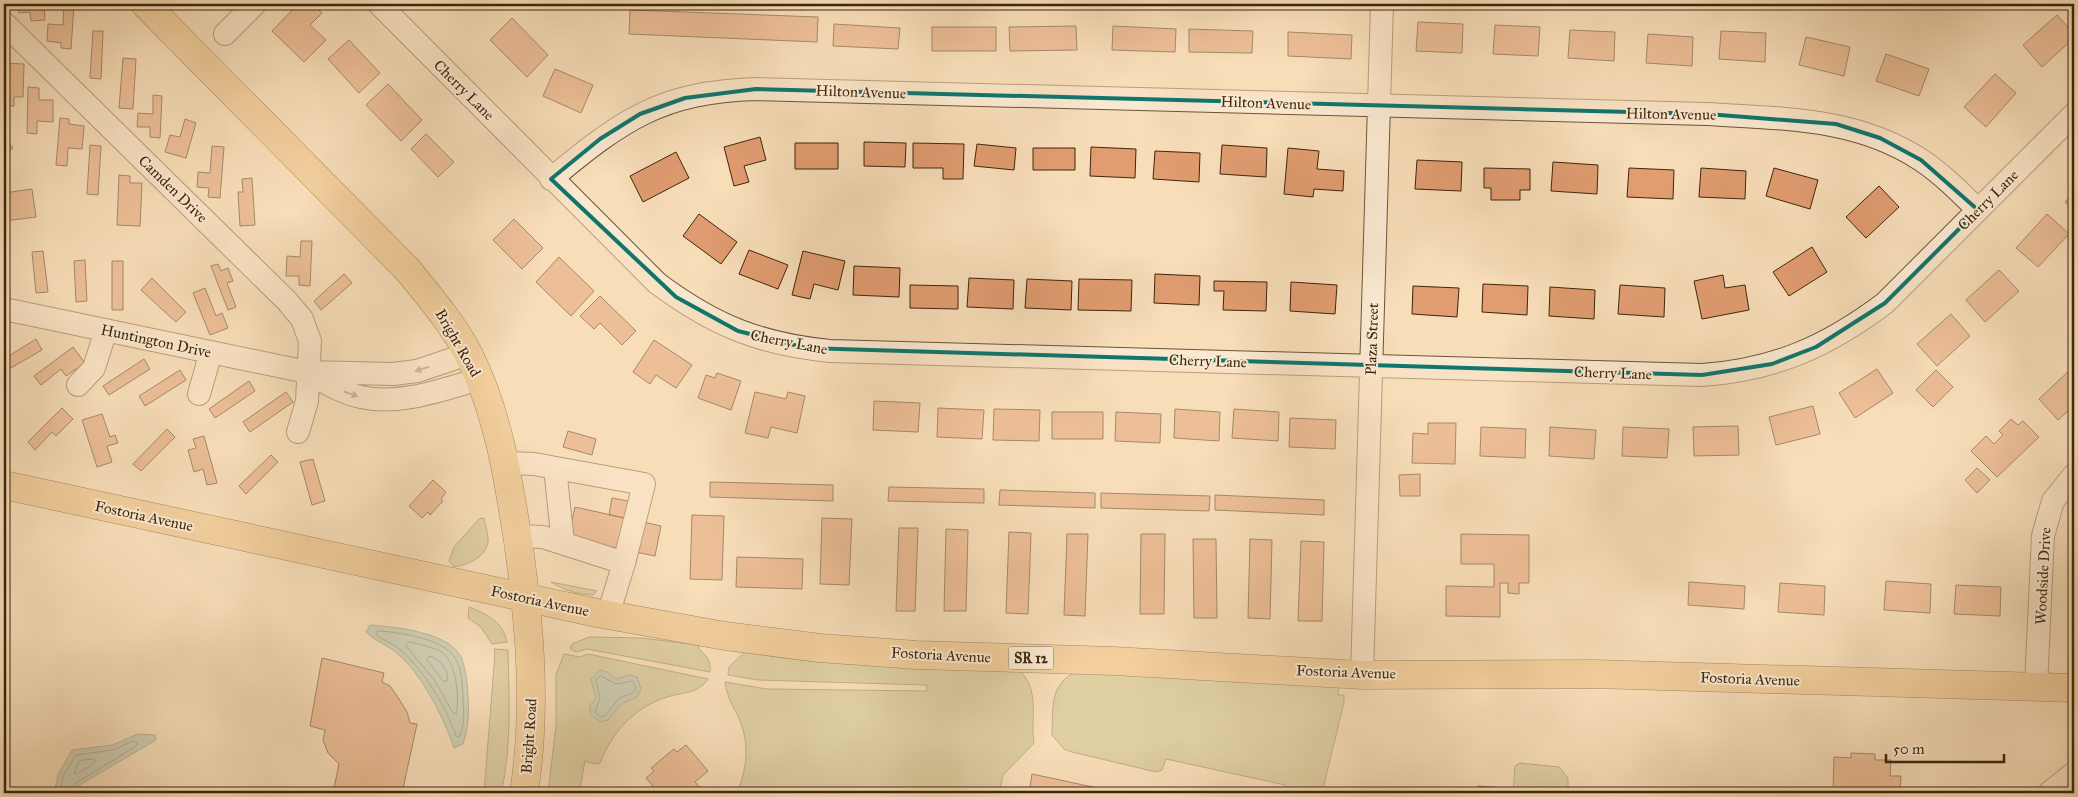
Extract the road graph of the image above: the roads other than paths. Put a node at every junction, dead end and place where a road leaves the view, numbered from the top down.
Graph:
1 (145, 4) edge
2 (255, 4) edge
3 (378, 4) edge
4 (1382, 4) edge
5 (4, 23) edge
6 (225, 34) dead end
7 (1378, 107) junction
8 (2074, 114) edge
9 (551, 178) junction
10 (1978, 210) junction
11 (4, 309) edge
12 (106, 330) junction
13 (211, 352) junction
14 (468, 354) junction
15 (1371, 366) junction
16 (307, 372) junction
17 (480, 379) junction
18 (78, 385) dead end
19 (199, 394) dead end
20 (298, 432) dead end
21 (505, 463) junction
22 (555, 468) junction
23 (2074, 475) edge
24 (4, 486) edge
25 (517, 536) junction
26 (563, 543) junction
27 (624, 563) junction
28 (525, 598) junction
29 (608, 615) junction
30 (1362, 674) junction
31 (2036, 686) junction
32 (2074, 688) edge
33 (2074, 773) edge
34 (524, 793) edge
35 (2049, 793) edge

1 - 14 main road, Bright Road
2 - 6 street
3 - 9 street, Cherry Lane
4 - 7 street, Plaza Street
5 - 16 street, Camden Drive
7 - 9 street, Hilton Avenue
7 - 10 street, Hilton Avenue
7 - 15 street, Plaza Street
8 - 10 street, Cherry Lane
9 - 15 street, Cherry Lane
10 - 15 street, Cherry Lane
11 - 12 street, Huntington Drive
12 - 13 street, Huntington Drive
12 - 18 street
13 - 16 street, Huntington Drive
13 - 19 street
14 -> 16 street, Huntington Drive
14 - 17 main road, Bright Road
15 - 30 street, Plaza Street
16 -> 17 street, Huntington Drive
16 - 20 street, Camden Drive
17 - 21 main road, Bright Road
21 - 22 street
21 - 25 main road, Bright Road
22 - 26 street
22 - 27 street
23 - 31 street, Woodside Drive
24 - 28 main road, Fostoria Avenue / SR 12
25 - 26 street
25 - 28 main road, Bright Road
26 - 27 street
27 - 29 street
28 - 29 main road, Fostoria Avenue / SR 12
28 - 34 main road, Bright Road
29 - 30 main road, Fostoria Avenue / SR 12
30 - 31 main road, Fostoria Avenue / SR 12
31 - 32 main road, Fostoria Avenue / SR 12
33 - 35 street

